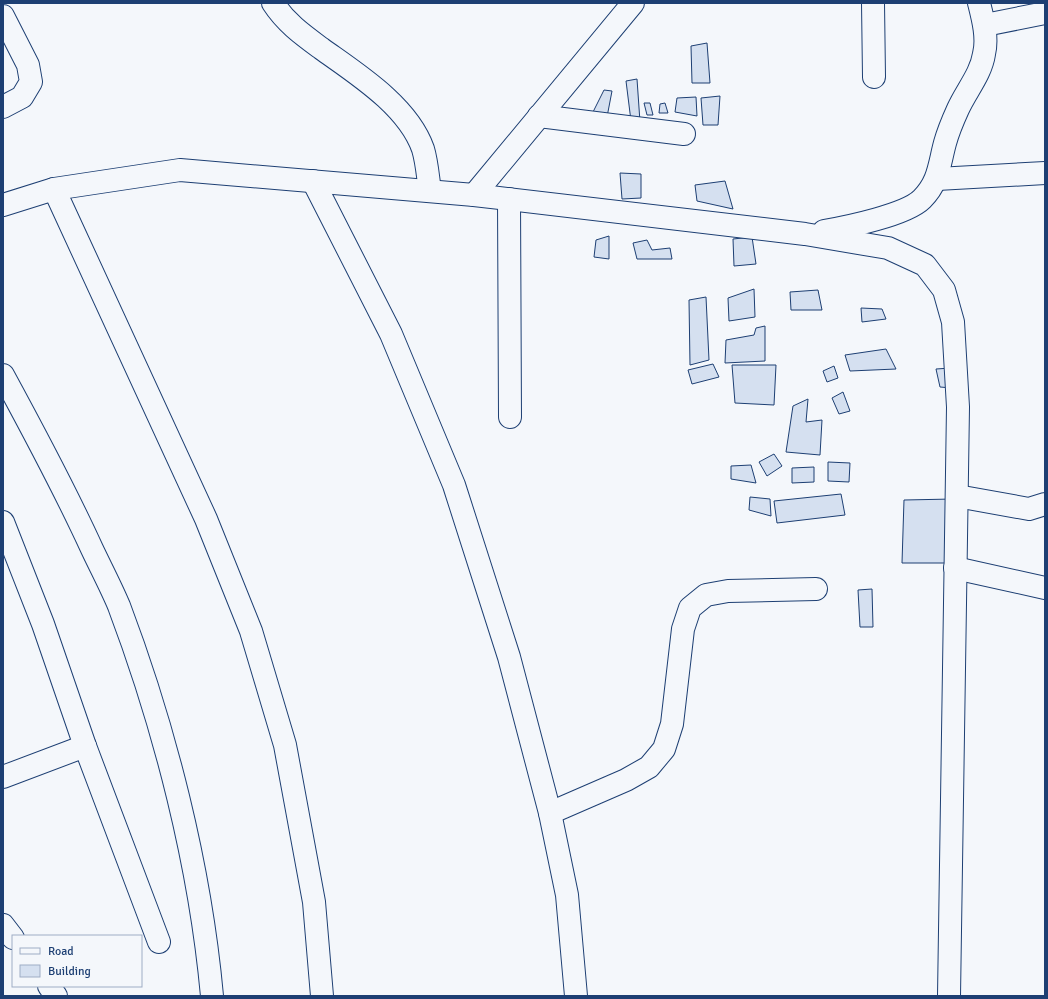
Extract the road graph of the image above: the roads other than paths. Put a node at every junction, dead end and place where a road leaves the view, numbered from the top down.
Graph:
1 (273, 3) edge
2 (633, 3) edge
3 (873, 3) edge
4 (979, 3) edge
5 (1045, 13) edge
6 (3, 16) edge
7 (985, 25) junction
8 (874, 77) dead end
9 (3, 107) edge
10 (539, 116) junction
11 (684, 134) dead end
12 (1045, 173) edge
13 (937, 179) junction
14 (313, 181) junction
15 (54, 189) junction
16 (430, 191) junction
17 (474, 195) junction
18 (509, 199) junction
19 (3, 205) edge
20 (805, 234) junction
21 (3, 375) edge
22 (510, 417) dead end
23 (957, 496) junction
24 (1045, 504) edge
25 (3, 522) edge
26 (955, 568) junction
27 (1045, 588) edge
28 (816, 589) dead end
29 (85, 746) junction
30 (3, 777) edge
31 (550, 813) junction
32 (3, 925) edge
33 (12, 937) edge
34 (159, 942) dead end
35 (50, 987) edge
36 (56, 996) edge
37 (212, 996) edge
38 (322, 996) edge
39 (576, 996) edge
40 (948, 996) edge

1 - 16 street
2 - 10 street
3 - 8 street
4 - 7 street
5 - 7 street
6 - 9 street
7 - 13 street
10 - 11 street
10 - 17 street
12 - 13 street
13 - 20 street
14 - 15 street
14 - 16 street
14 - 31 street
15 - 19 street
15 - 38 street
16 - 17 street
17 - 18 street
18 - 20 street
18 - 22 street
20 - 23 street
21 - 37 street
23 - 24 street
23 - 26 street
25 - 29 street
26 - 27 street
26 - 40 street
28 - 31 street
29 - 30 street
29 - 34 street
31 - 39 street
32 - 33 street
35 - 36 street

